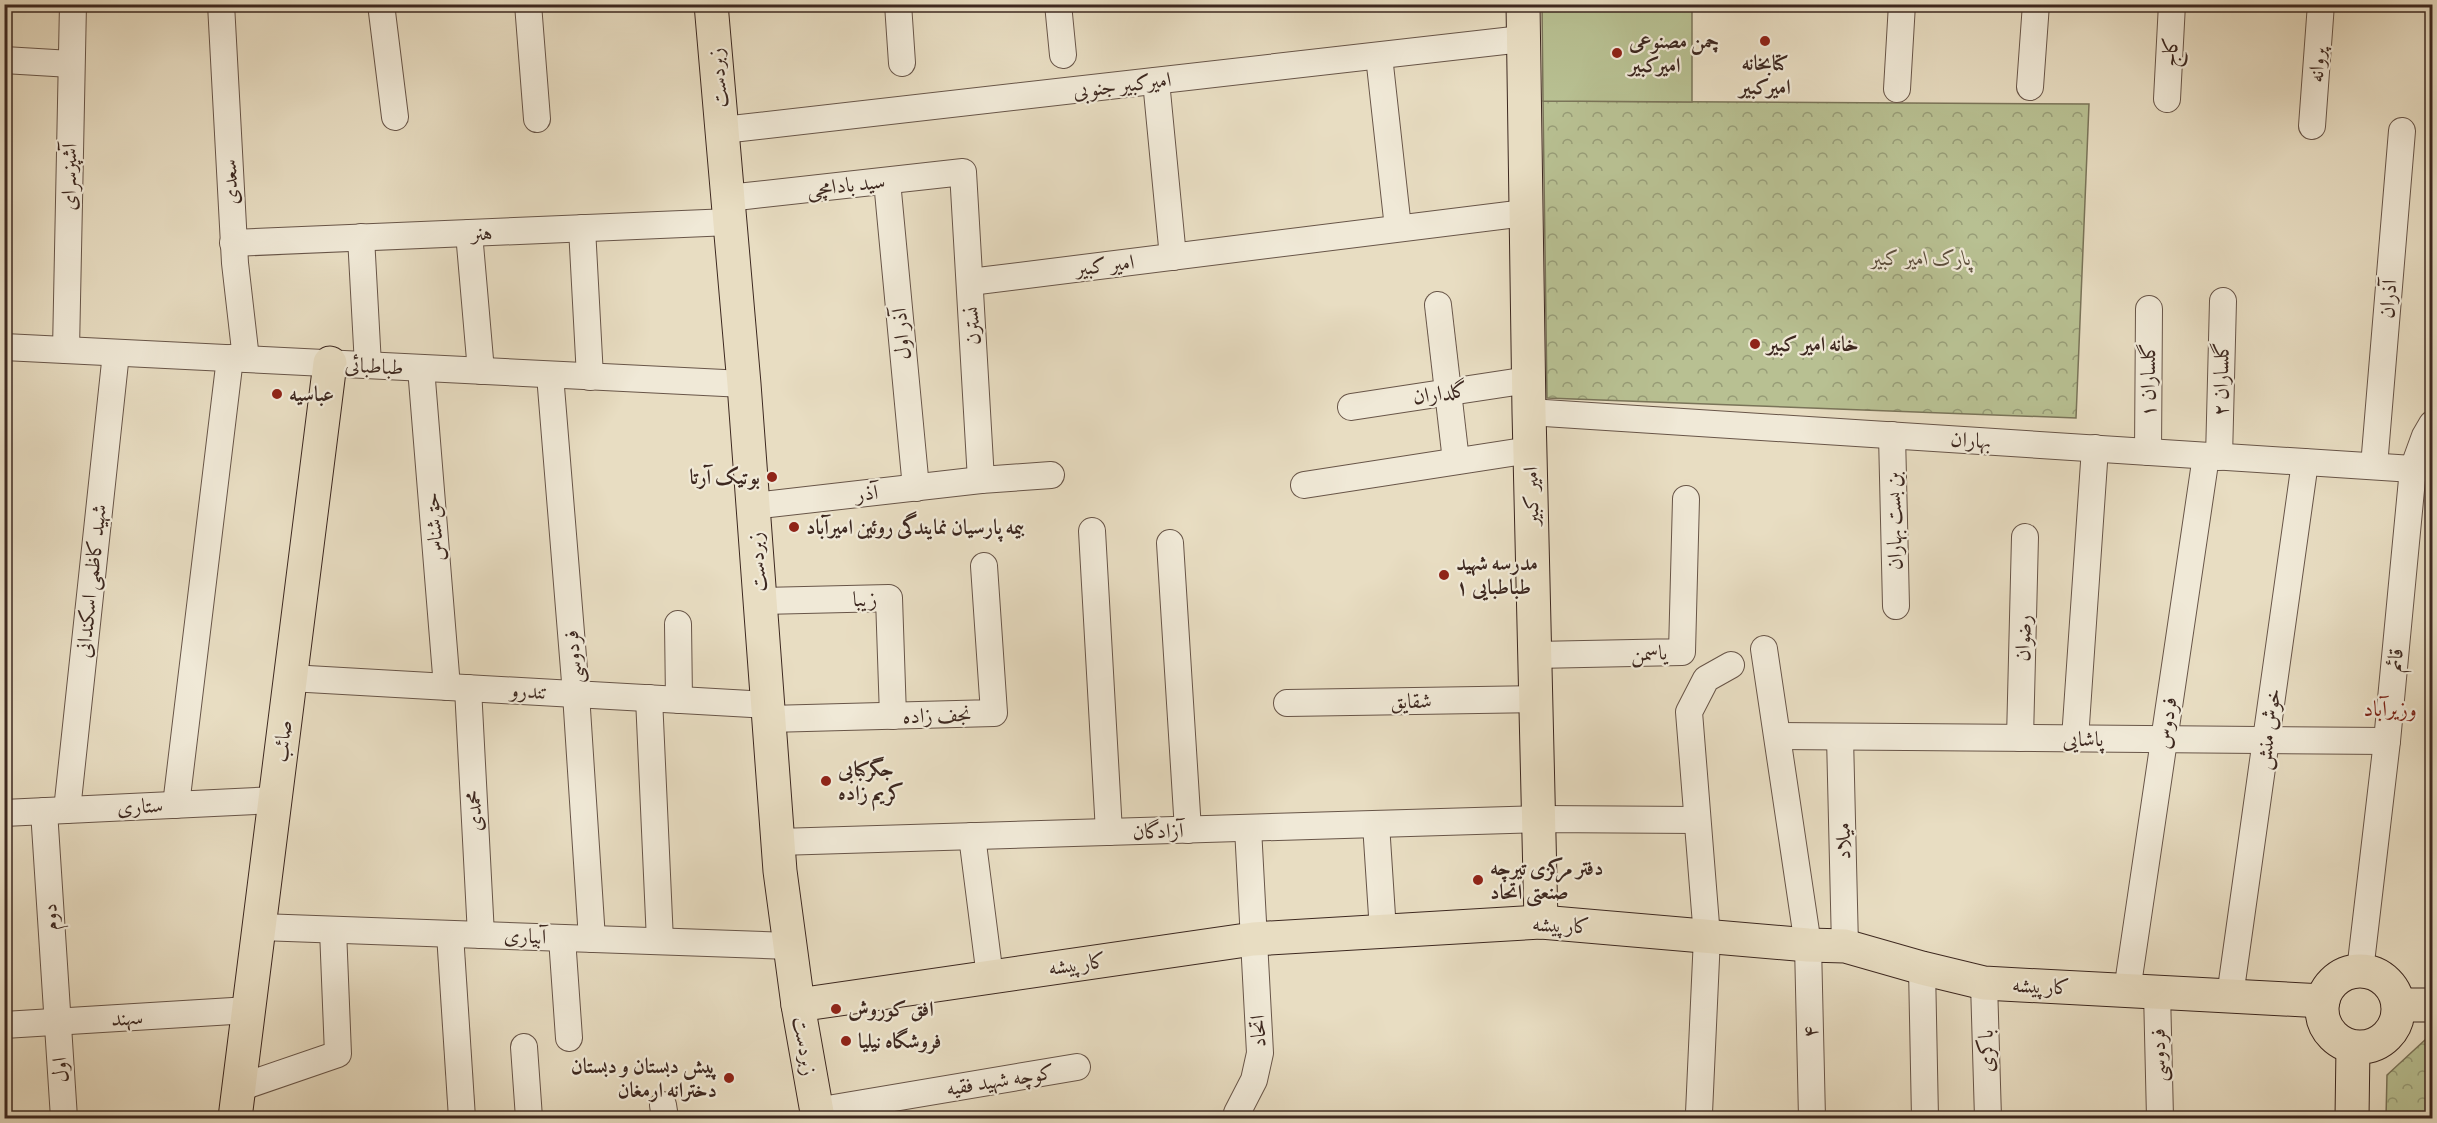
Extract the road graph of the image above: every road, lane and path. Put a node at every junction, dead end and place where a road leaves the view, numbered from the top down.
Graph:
1 (73, 4) edge
2 (221, 4) edge
3 (381, 4) edge
4 (528, 4) edge
5 (711, 4) edge
6 (898, 4) edge
7 (1058, 4) edge
8 (1523, 4) edge
9 (1902, 4) edge
10 (2036, 4) edge
11 (2172, 4) edge
12 (2321, 4) edge
13 (1522, 39) junction
14 (1063, 55) dead end
15 (1378, 56) junction
16 (4, 60) edge
17 (902, 63) dead end
18 (71, 64) junction
19 (1156, 81) junction
20 (2030, 87) dead end
21 (1897, 89) dead end
22 (2167, 99) dead end
23 (395, 117) dead end
24 (537, 119) dead end
25 (2312, 126) dead end
26 (723, 130) junction
27 (2402, 131) dead end
28 (963, 172) joint
29 (887, 181) junction
30 (729, 210) junction
31 (1525, 213) junction
32 (582, 228) junction
33 (1398, 228) junction
34 (469, 233) junction
35 (361, 237) junction
36 (233, 243) junction
37 (1173, 257) junction
38 (969, 282) junction
39 (2223, 301) dead end
40 (1437, 304) dead end
41 (2149, 309) dead end
42 (4, 347) edge
43 (66, 350) junction
44 (116, 353) junction
45 (238, 359) junction
46 (330, 363) junction
47 (368, 365) junction
48 (421, 368) junction
49 (482, 371) junction
50 (550, 375) junction
51 (590, 376) junction
52 (1528, 380) junction
53 (744, 384) junction
54 (1448, 392) junction
55 (1351, 407) dead end
56 (1529, 412) junction
57 (2433, 424) edge
58 (1892, 435) junction
59 (2095, 448) junction
60 (1530, 450) junction
61 (2148, 452) junction
62 (2212, 456) junction
63 (1456, 461) junction
64 (2305, 462) junction
65 (2374, 466) junction
66 (2414, 469) junction
67 (1051, 475) dead end
68 (981, 480) junction
69 (1304, 484) dead end
70 (916, 488) junction
71 (1686, 499) dead end
72 (753, 506) junction
73 (1092, 531) dead end
74 (2025, 537) dead end
75 (1170, 543) dead end
76 (984, 566) dead end
77 (760, 601) junction
78 (1896, 606) dead end
79 (678, 624) dead end
80 (1764, 649) dead end
81 (1535, 655) junction
82 (1731, 665) dead end
83 (290, 678) junction
84 (457, 687) junction
85 (576, 694) junction
86 (649, 698) junction
87 (1536, 699) junction
88 (679, 700) junction
89 (1287, 703) dead end
90 (768, 712) junction
91 (893, 716) junction
92 (1778, 736) junction
93 (1840, 737) junction
94 (2020, 738) junction
95 (2075, 738) junction
96 (2164, 739) junction
97 (2266, 740) junction
98 (2387, 741) junction
99 (275, 800) junction
100 (176, 805) junction
101 (56, 811) junction
102 (4, 813) edge
103 (1539, 819) junction
104 (1696, 820) junction
105 (1376, 824) junction
106 (1248, 828) junction
107 (1188, 830) junction
108 (1109, 832) junction
109 (972, 836) junction
110 (778, 842) junction
111 (1541, 922) junction
112 (260, 927) junction
113 (333, 930) junction
114 (1383, 931) junction
115 (450, 934) junction
116 (482, 935) junction
117 (1707, 937) junction
118 (562, 938) junction
119 (592, 939) junction
120 (1253, 939) junction
121 (660, 941) junction
122 (790, 945) junction
123 (1808, 945) junction
124 (1845, 946) junction
125 (1922, 968) junction
126 (2360, 971) junction
127 (990, 977) junction
128 (1984, 983) junction
129 (2142, 991) junction
130 (2230, 996) junction
131 (2323, 1000) junction
132 (798, 1005) junction
133 (2398, 1005) junction
134 (2433, 1005) edge
135 (249, 1010) junction
136 (56, 1022) junction
137 (4, 1025) edge
138 (569, 1038) dead end
139 (524, 1047) dead end
140 (2353, 1047) junction
141 (1077, 1067) dead end
142 (237, 1103) edge
143 (1699, 1113) dead end
144 (817, 1115) edge
145 (64, 1119) edge
146 (462, 1119) edge
147 (529, 1119) edge
148 (1237, 1119) edge
149 (1812, 1119) edge
150 (1925, 1119) edge
151 (1988, 1119) edge
152 (2160, 1119) edge
153 (2352, 1119) edge

1 - 18 street, آشپزسرای
2 - 36 street, سعدی
3 - 23 street
4 - 24 street
5 - 26 main road, زبردست
6 - 17 street
7 - 14 street
8 - 13 main road, امیر کبیر
9 - 21 street
10 - 20 street
11 - 22 street, کاج
12 - 25 street, پروانه
13 - 15 street, امیرکبیر جنوبی
13 - 31 main road, امیر کبیر
15 - 19 street, امیرکبیر جنوبی
15 - 33 street
16 - 18 street
18 - 43 street, آشپزسرای
19 - 26 street, امیرکبیر جنوبی
19 - 37 street
26 - 30 main road, زبردست
27 - 65 street, آذران
28 - 29 street, سید بادامچی
28 - 38 street, نسترن
29 - 30 street, سید بادامچی
29 - 70 street, آذر اول
30 - 32 street, هنر
30 - 53 main road, زبردست
31 - 33 street, امیر کبیر
31 - 52 main road, امیر کبیر
32 - 34 street, هنر
32 - 51 street
33 - 37 street, امیر کبیر
34 - 35 street, هنر
34 - 49 street
35 - 36 street, هنر
35 - 47 street
36 - 45 street, سعدی
37 - 38 street, امیر کبیر
38 - 68 street, نسترن
39 - 62 street, گلساران ۲
40 - 54 street
41 - 61 street, گلساران ۱
42 - 43 street, طباطبائی
43 - 44 street, طباطبائی
44 - 45 street, طباطبائی
44 - 101 street, شهید کاظمی اسکندانی
45 - 46 street, طباطبائی
45 - 100 street, سعدی
46 - 47 street, طباطبائی
46 - 83 main road, صائب
47 - 48 street, طباطبائی
48 - 49 street, طباطبائی
48 - 84 street, حق‌شناس
49 - 50 street, طباطبائی
50 - 51 street, طباطبائی
50 - 85 street, فردوسی
51 - 53 street, طباطبائی
52 - 54 street, گلداران
52 - 56 main road, امیر کبیر
53 - 72 main road, زبردست
54 - 55 street, گلداران
54 - 63 street
56 - 58 street, بهاران
56 - 60 main road, امیر کبیر
57 - 66 street, قائم
58 - 59 street, بهاران
58 - 78 street, بن بست بهاران
59 - 61 street, بهاران
59 - 95 street
60 - 63 street
60 - 81 main road, امیر کبیر
61 - 62 street, بهاران
62 - 64 street, بهاران
62 - 96 street, فردوس
63 - 69 street
64 - 65 street, بهاران
64 - 97 street, خوش منش
65 - 66 street, بهاران
66 - 98 street, قائم
67 - 68 street, آذر
68 - 70 street, آذر
70 - 72 street, آذر
71 - 81 street, یاسمن
72 - 77 main road, زبردست
73 - 108 street
74 - 94 street, رضوان
75 - 107 street
76 - 91 street, نجف زاده
77 - 90 main road, زبردست
77 - 91 street, زیبا
79 - 88 street
80 - 92 street, ۴
81 - 87 main road, امیر کبیر
82 - 104 street
83 - 84 street, تندرو
83 - 99 main road, صائب
84 - 85 street, تندرو
84 - 116 street, محمدی
85 - 86 street, تندرو
85 - 119 street, فردوسی
86 - 88 street, تندرو
86 - 121 street
87 - 89 street, شقایق
87 - 103 main road, امیر کبیر
88 - 90 street, تندرو
90 - 91 street, نجف زاده
90 - 110 main road, زبردست
92 - 93 street, پاشایی
92 - 123 street, ۴
93 - 94 street, پاشایی
93 - 124 street, میلاد
94 - 95 street, پاشایی
95 - 96 street, پاشایی
96 - 97 street, پاشایی
96 - 129 street, فردوس
97 - 98 street, پاشایی
97 - 130 street, خوش منش
98 - 126 street, قائم
99 - 100 street, ستاری
99 - 112 main road, صائب
100 - 101 street, ستاری
101 - 102 street, ستاری
101 - 136 street, دوم
103 - 104 street, آزادگان
103 - 105 street, آزادگان
103 - 111 main road, امیر کبیر
104 - 117 street
105 - 106 street, آزادگان
105 - 114 street
106 - 107 street, آزادگان
106 - 120 street, اتحاد
107 - 108 street, آزادگان
108 - 109 street, آزادگان
109 - 110 street, آزادگان
109 - 127 street
110 - 122 main road, زبردست
111 - 114 main road, کارپیشه
111 - 117 main road, کارپیشه
112 - 113 street, آبیاری
112 - 135 main road, صائب
113 - 115 street, آبیاری
113 - 142 street
114 - 120 main road, کارپیشه
115 - 116 street, آبیاری
115 - 146 street
116 - 118 street, آبیاری
117 - 123 main road, کارپیشه
117 - 143 street
118 - 119 street, آبیاری
118 - 138 street
119 - 121 street, آبیاری
120 - 127 main road, کارپیشه
120 - 148 street, اتحاد
121 - 122 street, آبیاری
122 - 132 main road, زبردست
123 - 124 main road, کارپیشه
123 - 149 street, ۴
124 - 125 main road, کارپیشه
125 - 128 main road, کارپیشه
125 - 150 street
126 - 131 main road
126 - 133 main road
127 - 132 main road, کارپیشه
128 - 129 main road, کارپیشه
128 - 151 street, باکری
129 - 130 main road, کارپیشه
129 - 152 street, فردوسی
130 - 131 main road, کارپیشه
131 - 140 main road
132 - 144 main road, زبردست
133 - 134 main road
133 - 140 main road
135 - 136 street, سهند
135 - 142 main road, صائب
136 - 137 street, سهند
136 - 145 street, اول
139 - 147 street
140 - 153 main road
141 - 144 street, کوچه شهید فقیه

